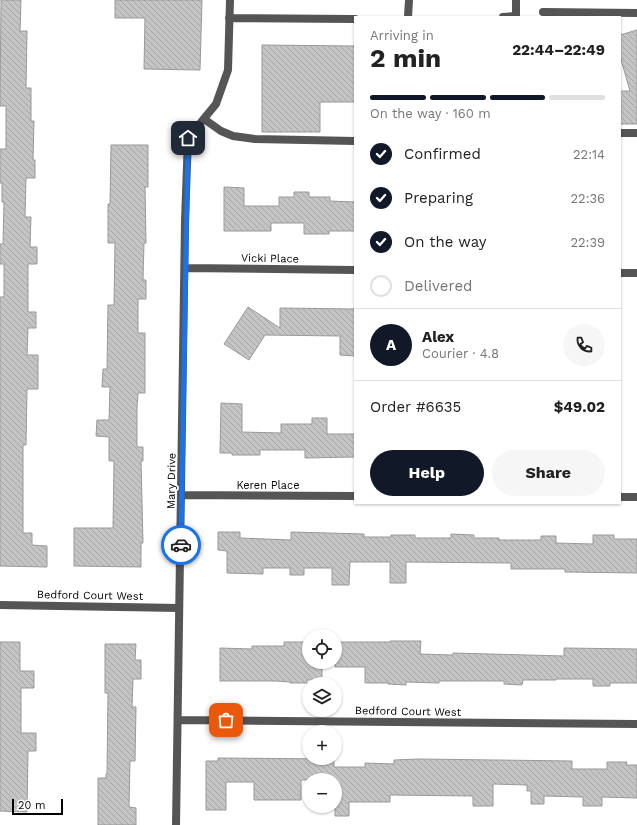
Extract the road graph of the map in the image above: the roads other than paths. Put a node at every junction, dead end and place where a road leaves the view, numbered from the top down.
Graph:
1 (230, 0) edge
2 (408, 0) edge
3 (516, 0) edge
4 (543, 12) dead end
5 (637, 13) edge
6 (408, 16) edge
7 (516, 16) edge
8 (229, 18) junction
9 (354, 20) edge
10 (204, 119) junction
11 (621, 133) edge
12 (637, 133) edge
13 (354, 141) edge
14 (185, 268) junction
15 (354, 270) edge
16 (621, 273) edge
17 (637, 273) edge
18 (182, 495) junction
19 (354, 496) edge
20 (621, 497) edge
21 (637, 497) edge
22 (0, 605) edge
23 (179, 608) junction
24 (178, 720) junction
25 (637, 724) edge
26 (176, 825) edge

1 - 8 street
2 - 6 street
3 - 7 street
4 - 5 street
8 - 9 street
8 - 10 street
10 - 13 street
10 - 14 street, Mary Drive
11 - 12 street
14 - 15 street, Vicki Place
14 - 18 street, Mary Drive
16 - 17 street
18 - 19 street, Keren Place
18 - 23 street, Mary Drive
20 - 21 street
22 - 23 street, Bedford Court West
23 - 24 street, Mary Drive
24 - 25 street, Bedford Court West
24 - 26 street, Mary Drive

